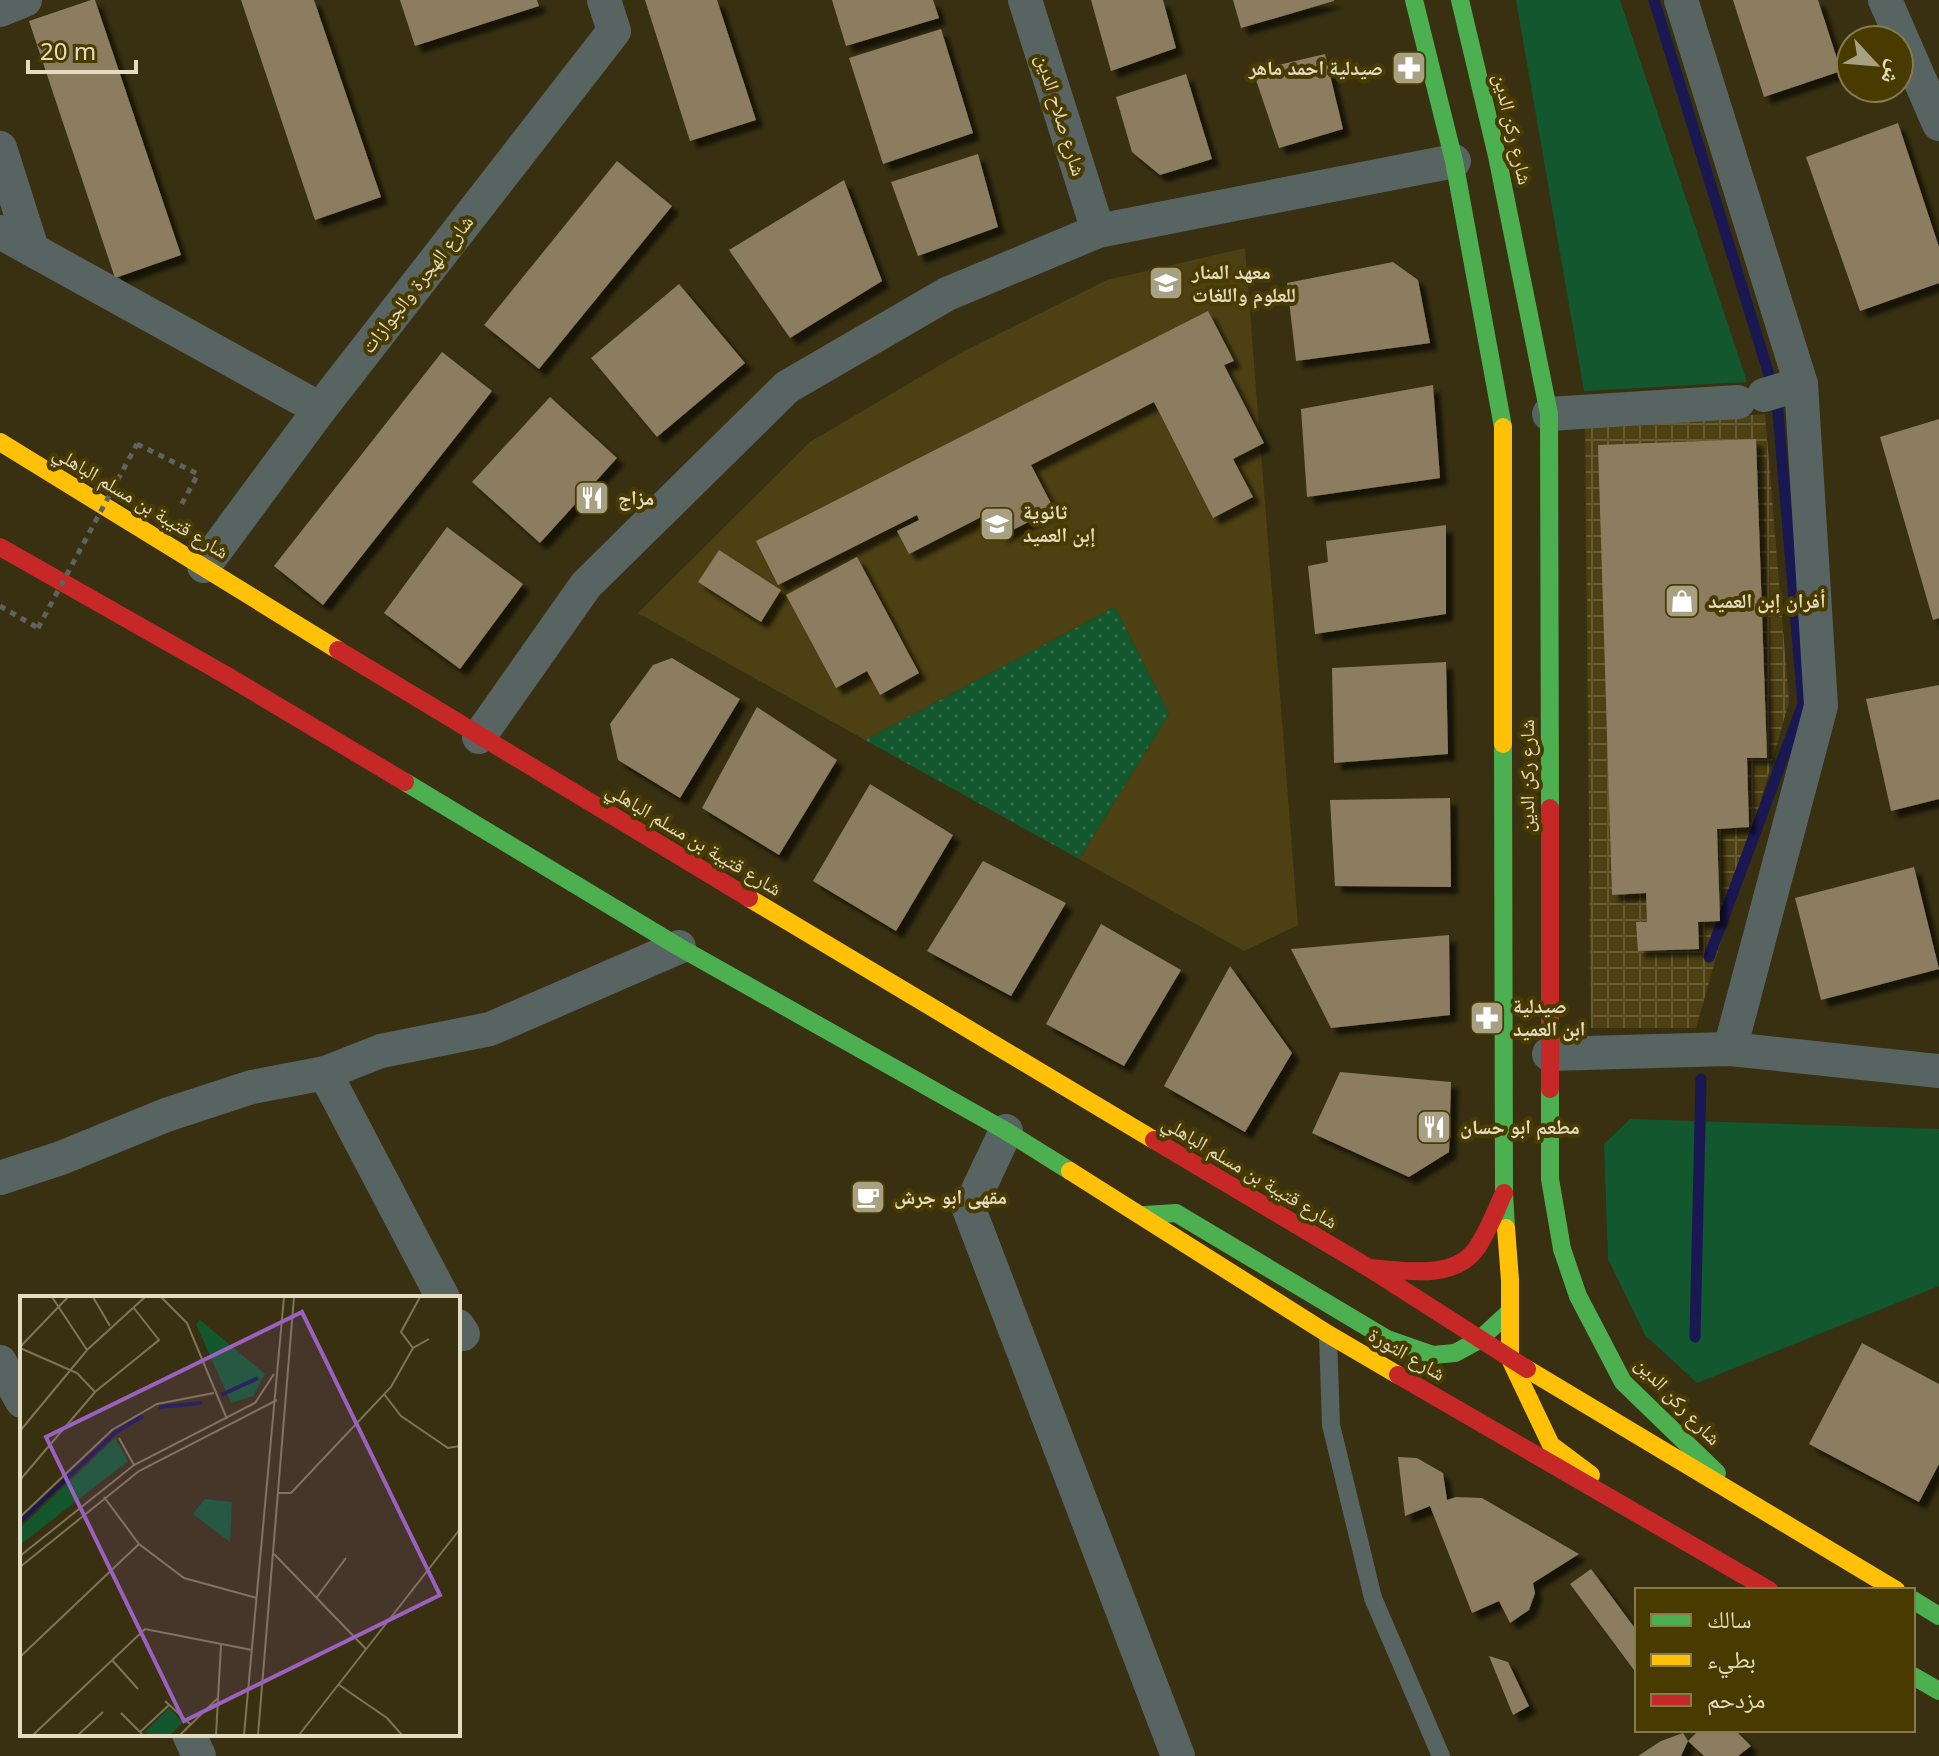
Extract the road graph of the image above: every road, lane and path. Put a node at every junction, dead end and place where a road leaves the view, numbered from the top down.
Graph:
1 (25, 0) edge
2 (604, 0) edge
3 (1025, 0) edge
4 (1414, 0) edge
5 (1460, 0) edge
6 (1681, 0) edge
7 (1885, 0) edge
8 (0, 10) edge
9 (1939, 124) edge
10 (0, 148) edge
11 (1454, 161) junction
12 (1098, 231) junction
13 (0, 232) edge
14 (32, 249) junction
15 (1801, 384) junction
16 (320, 409) junction
17 (1549, 414) junction
18 (0, 442) edge
19 (198, 474) dead end
20 (0, 547) edge
21 (204, 566) junction
22 (0, 606) edge
23 (479, 737) junction
24 (679, 947) junction
25 (1713, 1049) junction
26 (1549, 1054) junction
27 (1939, 1071) edge
28 (325, 1073) junction
29 (1006, 1131) junction
30 (0, 1178) edge
31 (1550, 1179) junction
32 (1504, 1193) junction
33 (1143, 1215) junction
34 (1543, 1244) dead end
35 (1369, 1268) junction
36 (1526, 1284) dead end
37 (442, 1296) edge
38 (1510, 1311) junction
39 (1328, 1334) junction
40 (1479, 1340) junction
41 (1510, 1359) junction
42 (0, 1362) edge
43 (20, 1397) edge
44 (1741, 1497) junction
45 (1655, 1522) junction
46 (1766, 1588) edge
47 (1893, 1588) edge
48 (1915, 1601) edge
49 (1939, 1616) edge
50 (1915, 1677) edge
51 (1939, 1691) edge
52 (190, 1736) edge
53 (199, 1756) edge
54 (1178, 1756) edge
55 (1441, 1756) edge

1 - 8 street
2 - 16 street, شارع الهجرة والجوازات
3 - 12 street, شارع صلاح الدين
4 - 11 main road, شارع ركن الدين
5 - 17 main road, شارع ركن الدين
6 - 15 street
7 - 9 street
10 - 14 street
11 - 12 street
11 - 32 main road, شارع ركن الدين
12 - 23 street
13 - 14 street
14 - 16 street
15 - 17 street
15 - 25 street
16 - 21 street, شارع الهجرة والجوازات
17 - 26 main road, شارع ركن الدين
18 - 21 main road, شارع قتيبة بن مسلم الباهلي
19 - 22 path, bridge
20 - 24 main road
21 - 23 main road, شارع قتيبة بن مسلم الباهلي
23 - 35 main road, شارع قتيبة بن مسلم الباهلي
24 - 28 street
24 - 29 main road
25 - 26 street
25 - 27 street
26 - 31 main road, شارع ركن الدين
28 - 30 street
28 - 37 street
29 - 33 main road
29 - 54 street
31 - 34 main road
31 - 44 main road, شارع ركن الدين
32 - 35 main road
32 - 38 main road, شارع ركن الدين
33 - 39 main road, شارع الثورة
33 - 40 main road
35 - 40 main road
36 - 38 main road
38 - 40 main road
38 - 41 main road, شارع ركن الدين
39 - 45 main road, شارع الثورة
39 - 55 lane
40 - 41 main road
41 - 44 main road
41 - 45 main road
42 - 43 street
44 - 47 main road
45 - 46 main road
48 - 49 main road
50 - 51 main road
52 - 53 street

